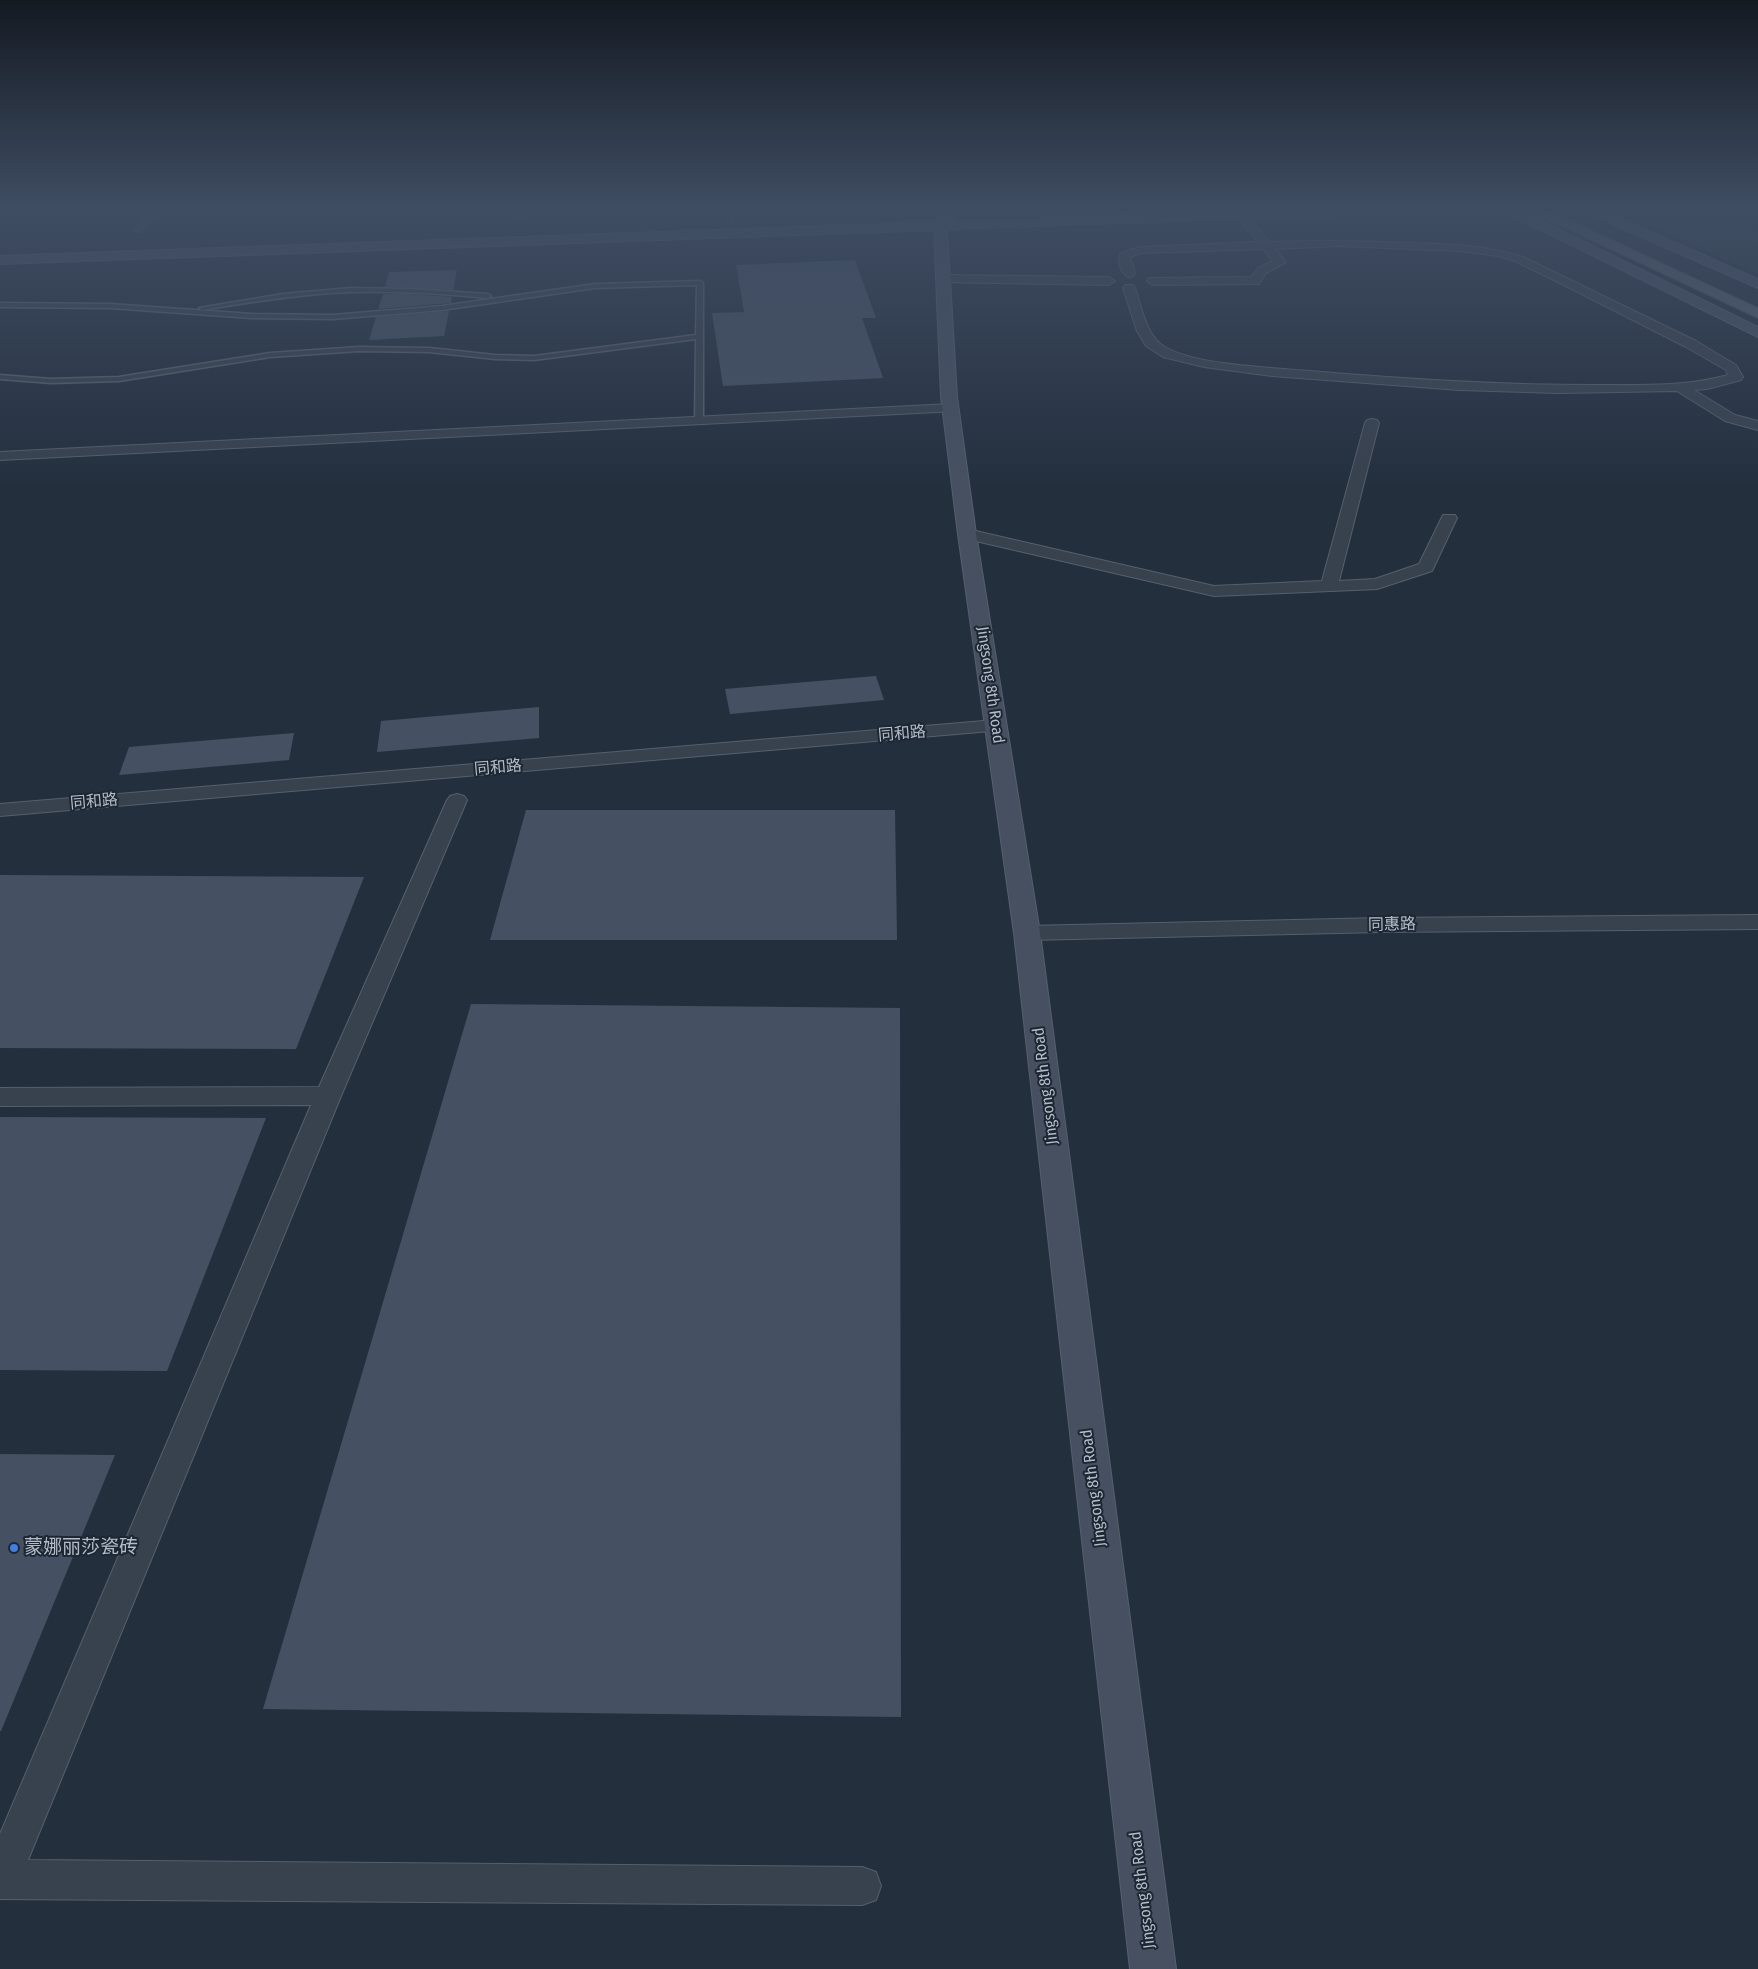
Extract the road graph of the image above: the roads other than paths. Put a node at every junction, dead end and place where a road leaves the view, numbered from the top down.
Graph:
1 (234, 303) edge
2 (475, 303) edge
3 (700, 303) edge
4 (944, 303) edge
5 (1135, 303) edge
6 (1609, 303) edge
7 (1698, 303) edge
8 (1734, 303) edge
9 (0, 306) edge
10 (183, 311) junction
11 (1758, 314) edge
12 (1758, 333) edge
13 (699, 337) junction
14 (0, 377) edge
15 (1681, 388) junction
16 (951, 408) junction
17 (699, 421) junction
18 (1372, 423) dead end
19 (1758, 426) edge
20 (0, 456) edge
21 (1449, 518) dead end
22 (967, 534) junction
23 (1329, 586) junction
24 (996, 726) junction
25 (457, 800) dead end
26 (0, 810) edge
27 (1758, 922) edge
28 (1027, 933) junction
29 (328, 1096) junction
30 (0, 1097) edge
31 (0, 1879) edge
32 (862, 1886) dead end
33 (1153, 1969) edge

1 - 10 lane
2 - 10 lane
3 - 13 lane
4 - 16 main road, Jingsong 8th Road
5 - 15 street
6 - 15 street
7 - 12 main road
8 - 11 main road
9 - 10 lane
13 - 14 lane
13 - 17 lane
15 - 19 street
16 - 17 street
16 - 22 main road, Jingsong 8th Road
17 - 20 street
18 - 23 street
21 - 23 street
22 - 23 street
22 - 24 main road, Jingsong 8th Road
24 - 26 street, 同和路
24 - 28 main road, Jingsong 8th Road
25 - 29 street
27 - 28 street, 同惠路
28 - 33 main road, Jingsong 8th Road
29 - 30 street
29 - 31 street
31 - 32 street

